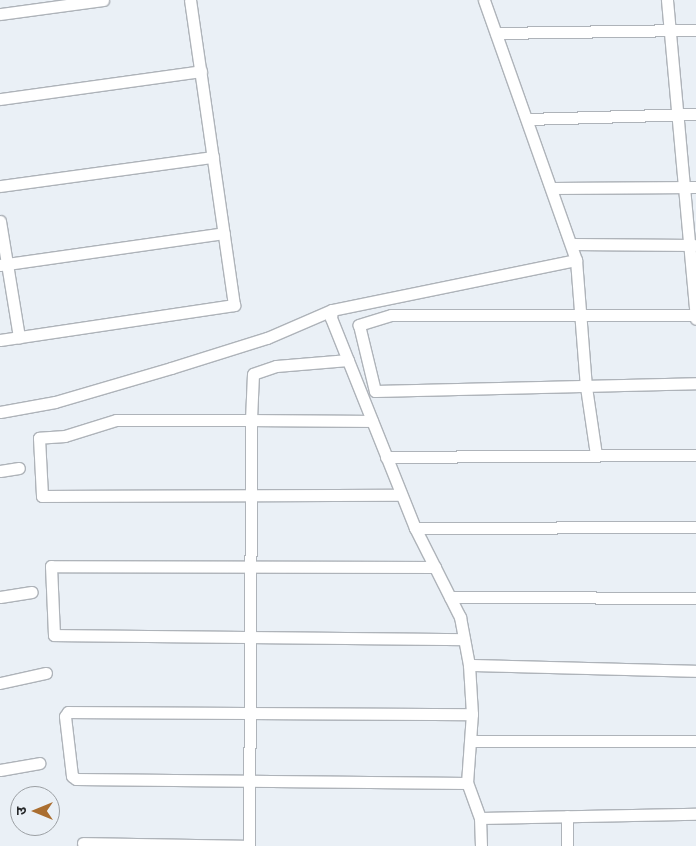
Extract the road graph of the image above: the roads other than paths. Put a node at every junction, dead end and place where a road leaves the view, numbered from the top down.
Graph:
1 (103, 0) edge
2 (190, 0) edge
3 (484, 0) edge
4 (667, 0) edge
5 (0, 14) edge
6 (670, 30) junction
7 (696, 30) edge
8 (496, 33) junction
9 (201, 71) junction
10 (0, 99) edge
11 (677, 114) junction
12 (696, 114) edge
13 (527, 119) junction
14 (213, 157) junction
15 (0, 186) edge
16 (683, 187) junction
17 (696, 187) edge
18 (552, 188) junction
19 (0, 221) edge
20 (224, 233) junction
21 (572, 244) junction
22 (692, 245) edge
23 (576, 260) junction
24 (3, 264) edge
25 (332, 310) junction
26 (580, 313) junction
27 (696, 316) edge
28 (19, 337) junction
29 (0, 340) edge
30 (348, 360) junction
31 (696, 383) edge
32 (586, 387) junction
33 (0, 412) edge
34 (251, 420) junction
35 (372, 421) junction
36 (596, 455) junction
37 (696, 455) edge
38 (386, 457) junction
39 (19, 468) dead end
40 (0, 471) edge
41 (402, 495) junction
42 (251, 496) junction
43 (696, 527) edge
44 (415, 528) junction
45 (252, 566) junction
46 (435, 567) junction
47 (32, 592) dead end
48 (0, 597) edge
49 (450, 597) junction
50 (696, 598) edge
51 (252, 638) junction
52 (464, 639) junction
53 (469, 665) junction
54 (696, 671) edge
55 (46, 674) dead end
56 (0, 683) edge
57 (251, 713) junction
58 (472, 714) junction
59 (471, 741) junction
60 (696, 741) edge
61 (39, 763) dead end
62 (0, 770) edge
63 (250, 781) junction
64 (467, 783) junction
65 (696, 814) edge
66 (567, 816) junction
67 (480, 818) junction
68 (83, 844) dead end
69 (249, 846) edge
70 (481, 846) edge
71 (567, 846) edge

1 - 5 street
2 - 9 street
3 - 8 street
4 - 6 street
6 - 7 street
6 - 8 street
6 - 11 street
8 - 13 street
9 - 10 street
9 - 14 street
11 - 12 street
11 - 13 street
11 - 16 street
13 - 18 street
14 - 15 street
14 - 20 street
16 - 17 street
16 - 18 street
16 - 22 street
18 - 21 street
19 - 24 street
20 - 24 street
20 - 28 street
21 - 22 street
21 - 23 street
22 - 27 street
23 - 25 street
23 - 26 street
24 - 28 street
25 - 30 street
25 - 33 street
26 - 27 street
26 - 32 street
26 - 32 street
28 - 29 street
30 - 34 street
30 - 35 street
31 - 32 street
32 - 36 street
34 - 35 street
34 - 42 street
34 - 42 street
35 - 38 street
36 - 37 street
36 - 38 street
38 - 41 street
39 - 40 street
41 - 42 street
41 - 44 street
42 - 45 street
43 - 44 street
44 - 46 street
45 - 46 street
45 - 51 street
45 - 51 street
46 - 49 street
47 - 48 street
49 - 50 street
49 - 52 street
51 - 52 street
51 - 57 street
52 - 53 street
53 - 54 street
53 - 58 street
55 - 56 street
57 - 58 street
57 - 63 street
57 - 63 street
58 - 59 street
59 - 60 street
59 - 64 street
61 - 62 street
63 - 64 street
63 - 69 street
64 - 67 street
65 - 66 street
66 - 67 street
66 - 71 street
67 - 70 street
68 - 69 street

